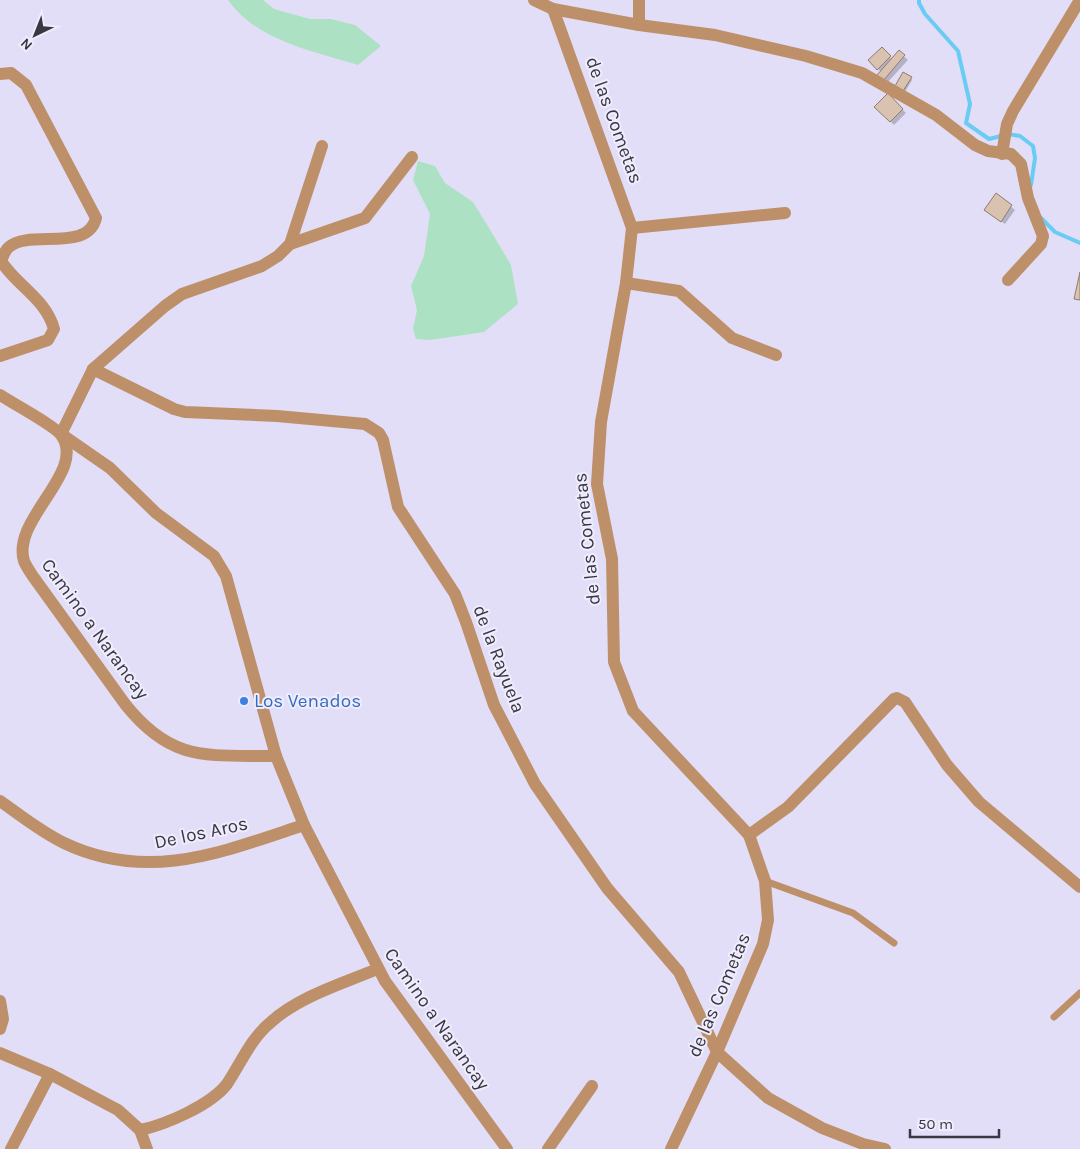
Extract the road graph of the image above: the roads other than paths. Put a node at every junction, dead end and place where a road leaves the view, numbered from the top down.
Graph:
1 (534, 0) edge
2 (639, 0) edge
3 (1080, 0) edge
4 (553, 10) junction
5 (638, 24) junction
6 (0, 74) edge
7 (322, 146) dead end
8 (1002, 154) junction
9 (412, 157) dead end
10 (785, 212) dead end
11 (632, 228) junction
12 (290, 244) junction
13 (1008, 280) dead end
14 (626, 283) junction
15 (776, 355) dead end
16 (0, 356) edge
17 (93, 369) junction
18 (0, 395) edge
19 (61, 434) junction
20 (276, 756) junction
21 (0, 800) edge
22 (304, 824) junction
23 (749, 835) junction
24 (765, 881) junction
25 (1080, 887) edge
26 (894, 943) dead end
27 (377, 969) junction
28 (1080, 993) edge
29 (0, 1001) edge
30 (1054, 1017) dead end
31 (0, 1029) edge
32 (717, 1052) junction
33 (0, 1053) edge
34 (50, 1074) junction
35 (592, 1086) dead end
36 (140, 1130) junction
37 (11, 1149) edge
38 (147, 1149) edge
39 (507, 1149) edge
40 (548, 1149) edge
41 (671, 1149) edge
42 (885, 1149) edge

1 - 4 street
2 - 5 street
3 - 8 street
4 - 5 street
4 - 11 street, de las Cometas
5 - 8 street
6 - 16 street
7 - 12 street
8 - 13 street
9 - 12 street
10 - 11 street
11 - 14 street, de las Cometas
12 - 17 street
14 - 15 street
14 - 23 street, de las Cometas
17 - 19 street
17 - 32 street, de la Rayuela
18 - 19 street
19 - 20 street, Camino a Narancay
19 - 20 street, Camino a Narancay
20 - 22 street, Camino a Narancay
21 - 22 street, De los Aros
22 - 27 street, Camino a Narancay
23 - 24 street, de las Cometas
23 - 25 street
24 - 26 lane
24 - 32 street, de las Cometas
27 - 36 street
27 - 39 street, Camino a Narancay
28 - 30 lane
29 - 31 street
32 - 41 street, de las Cometas
32 - 42 street, de la Rayuela
33 - 34 street
34 - 36 street
34 - 37 street
35 - 40 street
36 - 38 street

